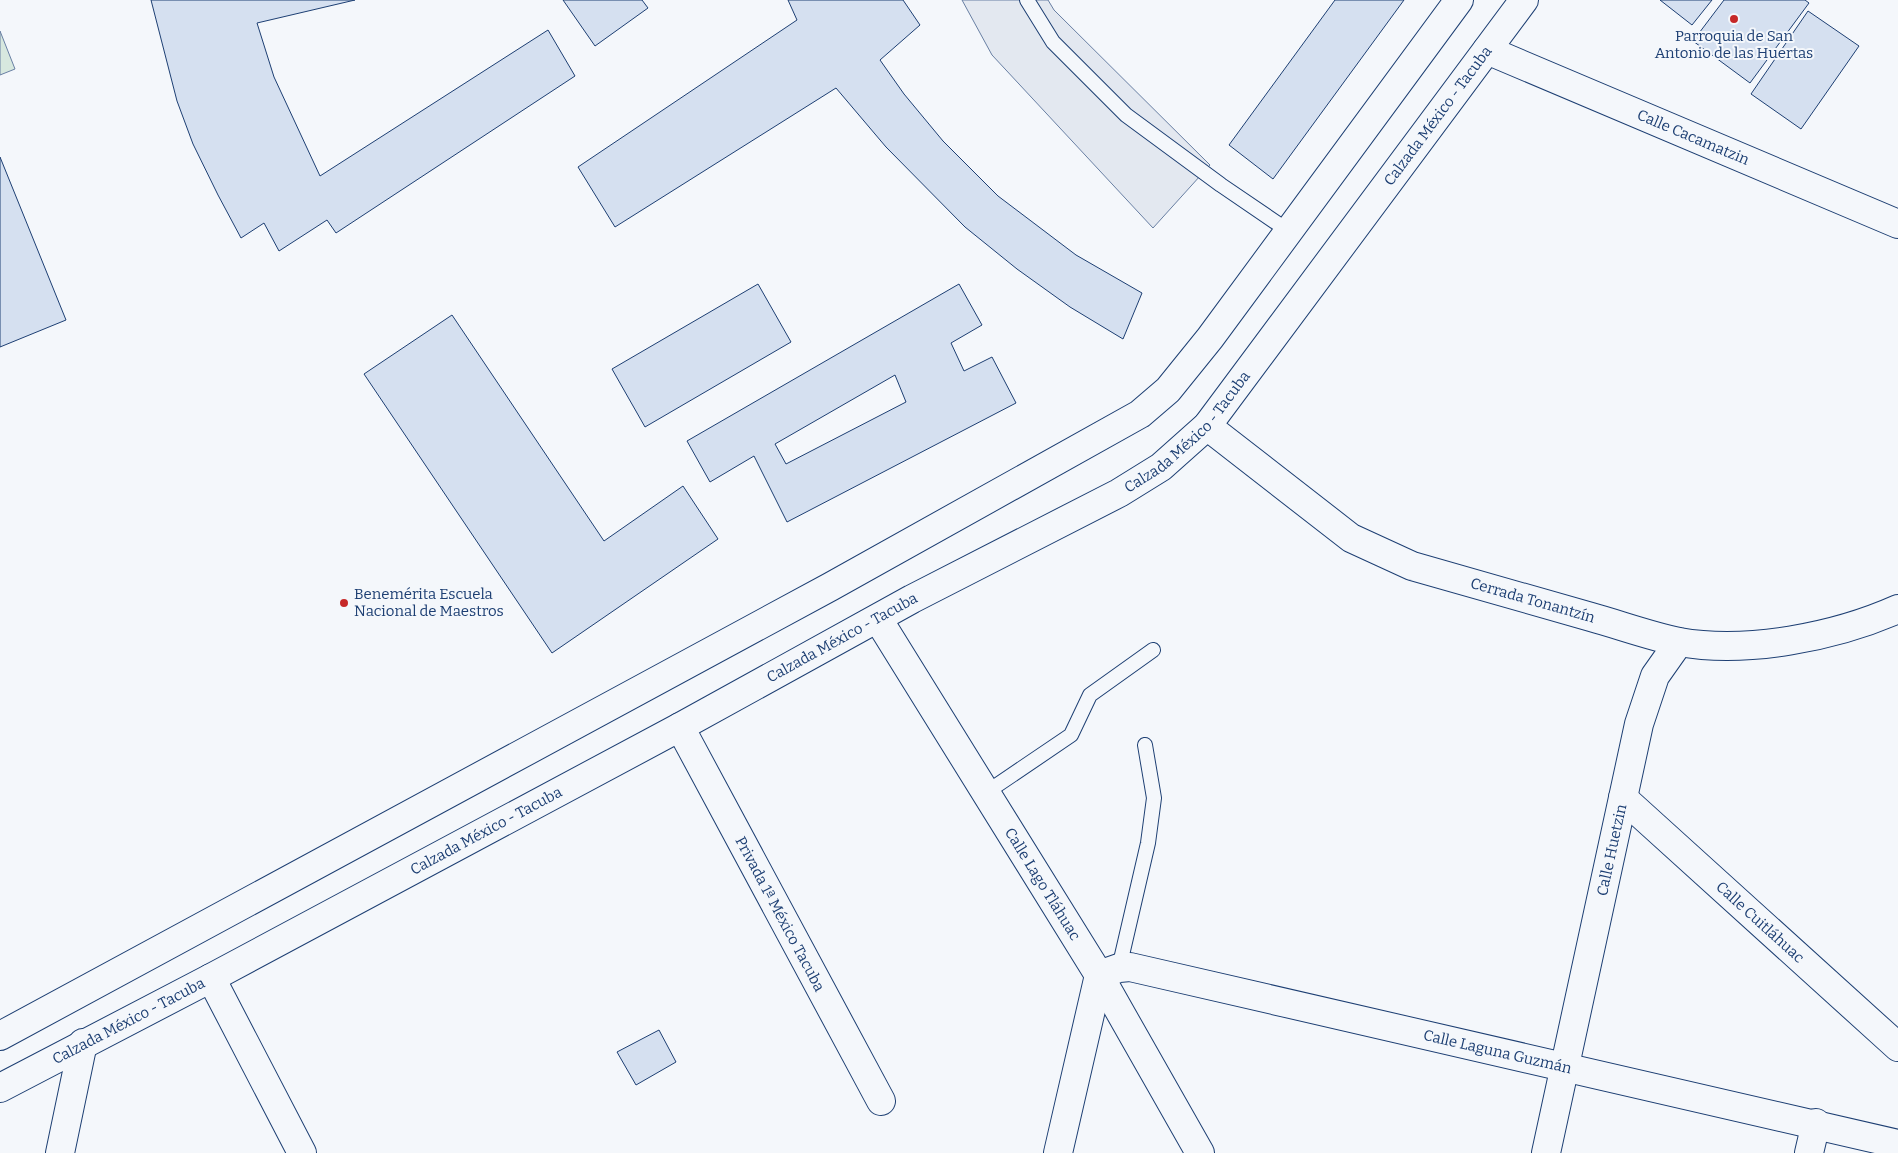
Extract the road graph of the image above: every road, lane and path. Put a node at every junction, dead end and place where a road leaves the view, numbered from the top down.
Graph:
1 (1027, 0) edge
2 (1459, 0) edge
3 (1524, 0) edge
4 (1487, 50) junction
5 (1898, 224) edge
6 (1290, 232) junction
7 (1206, 426) junction
8 (1898, 609) edge
9 (878, 619) junction
10 (1679, 642) junction
11 (1153, 650) dead end
12 (680, 727) junction
13 (1145, 745) dead end
14 (984, 794) junction
15 (1623, 798) junction
16 (1109, 971) junction
17 (211, 978) junction
18 (0, 1036) edge
19 (83, 1043) junction
20 (1898, 1047) edge
21 (1566, 1068) junction
22 (0, 1088) edge
23 (880, 1101) dead end
24 (1816, 1123) junction
25 (1898, 1144) edge
26 (60, 1153) edge
27 (302, 1153) edge
28 (1058, 1153) edge
29 (1200, 1153) edge
30 (1546, 1153) edge
31 (1809, 1153) edge

1 - 6 lane
2 - 6 street
3 - 4 street, Calzada México - Tacuba
4 - 5 street, Calle Cacamatzin
4 - 7 street, Calzada México - Tacuba
6 - 18 street
7 - 9 street, Calzada México - Tacuba
7 - 10 street, Cerrada Tonantzín
8 - 10 street, Cerrada Tonantzín
9 - 12 street, Calzada México - Tacuba
9 - 14 street, Calle Lago Tláhuac
10 - 15 street, Calle Huetzin
11 - 14 lane
12 - 17 street, Calzada México - Tacuba
12 - 23 street, Privada 1ª México Tacuba
13 - 16 lane
14 - 16 street, Calle Lago Tláhuac
15 - 20 street, Calle Cuitláhuac
15 - 21 street, Calle Huetzin
16 - 21 street, Calle Laguna Guzmán
16 - 28 street
16 - 29 street, Calle Lago Tláhuac
17 - 19 street, Calzada México - Tacuba
17 - 27 street
19 - 22 street, Calzada México - Tacuba
19 - 26 street
21 - 24 street, Calle Laguna Guzmán
21 - 30 street, Calle Huetzin
24 - 25 street, Calle Laguna Guzmán
24 - 31 street

